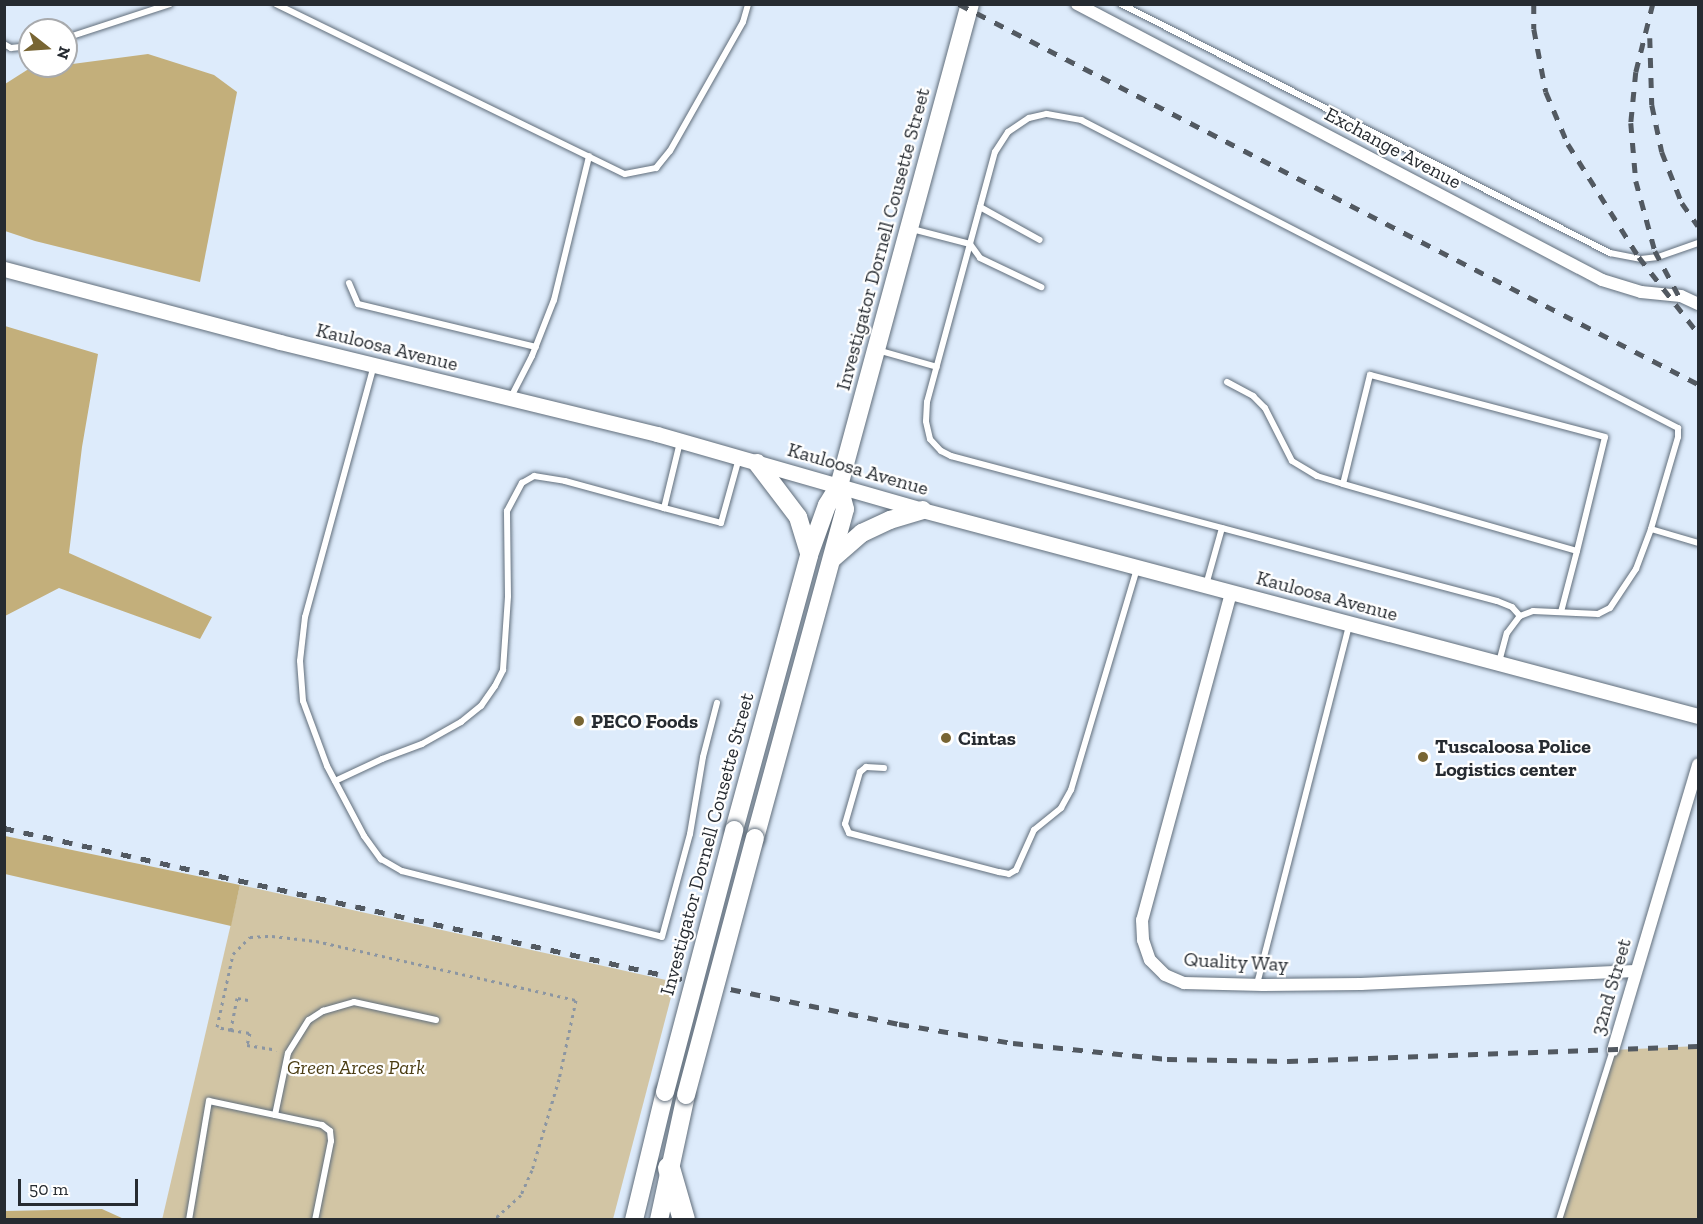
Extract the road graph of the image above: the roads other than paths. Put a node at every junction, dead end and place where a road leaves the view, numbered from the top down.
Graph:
1 (170, 4) edge
2 (276, 4) edge
3 (748, 4) edge
4 (970, 4) edge
5 (1077, 4) edge
6 (1121, 4) edge
7 (78, 34) edge
8 (4, 44) edge
9 (18, 47) edge
10 (589, 156) junction
11 (980, 207) junction
12 (909, 228) junction
13 (1040, 240) dead end
14 (1698, 243) edge
15 (970, 244) junction
16 (4, 269) edge
17 (349, 284) dead end
18 (1041, 287) dead end
19 (1698, 304) edge
20 (536, 347) junction
21 (876, 350) junction
22 (374, 365) junction
23 (937, 367) junction
24 (1227, 382) dead end
25 (510, 399) junction
26 (680, 441) junction
27 (748, 460) junction
28 (1343, 484) junction
29 (838, 486) junction
30 (664, 508) junction
31 (922, 510) junction
32 (1222, 528) junction
33 (1651, 529) junction
34 (1698, 543) edge
35 (1577, 550) junction
36 (809, 555) junction
37 (832, 559) junction
38 (1137, 567) junction
39 (1206, 586) junction
40 (1231, 593) junction
41 (1561, 612) junction
42 (1520, 616) junction
43 (1349, 624) junction
44 (1499, 664) junction
45 (717, 703) dead end
46 (1698, 716) edge
47 (1698, 764) edge
48 (884, 768) dead end
49 (335, 781) junction
50 (1635, 971) junction
51 (1257, 985) junction
52 (436, 1020) dead end
53 (1612, 1050) joint
54 (274, 1115) junction
55 (669, 1168) junction
56 (189, 1220) edge
57 (315, 1220) edge
58 (634, 1220) edge
59 (659, 1220) edge
60 (684, 1220) edge
61 (1559, 1220) edge

1 - 7 lane
2 - 10 lane
3 - 10 lane
4 - 12 main road, Investigator Dornell Cousette Street
5 - 19 street, Exchange Avenue
6 - 14 lane
8 - 9 lane
10 - 20 lane
11 - 13 lane
11 - 15 lane
11 - 33 lane
12 - 15 lane
12 - 21 main road, Investigator Dornell Cousette Street
15 - 18 lane
15 - 23 lane
16 - 22 street, Kauloosa Avenue
17 - 20 lane
20 - 25 lane
21 - 23 lane
21 - 29 main road, Investigator Dornell Cousette Street
22 - 25 street, Kauloosa Avenue
22 - 49 lane
23 - 32 lane
24 - 28 lane
25 - 26 street, Kauloosa Avenue
26 - 27 street, Kauloosa Avenue
26 - 30 lane
27 - 29 street, Kauloosa Avenue
27 - 30 lane
27 - 36 main road
28 - 35 lane
28 - 35 lane
29 - 31 street, Kauloosa Avenue
29 - 36 main road, Investigator Dornell Cousette Street
29 - 37 main road, Investigator Dornell Cousette Street
30 - 49 lane
31 - 37 main road
31 - 38 street, Kauloosa Avenue
32 - 39 lane
32 - 42 lane
33 - 34 lane
33 - 41 lane
35 - 41 lane
36 - 58 main road, Investigator Dornell Cousette Street, bridge
37 - 55 main road, Investigator Dornell Cousette Street, bridge
38 - 39 street, Kauloosa Avenue
38 - 48 lane
39 - 40 street, Kauloosa Avenue
40 - 43 street, Kauloosa Avenue
40 - 51 street, Quality Way
41 - 42 lane
42 - 44 lane
43 - 44 street, Kauloosa Avenue
43 - 51 lane
44 - 46 street, Kauloosa Avenue
45 - 49 lane
47 - 50 street, 32nd Street
50 - 51 street, Quality Way
50 - 53 street, 32nd Street
52 - 54 lane
53 - 61 lane, 32nd Street
54 - 56 lane
54 - 57 lane
55 - 59 main road, Investigator Dornell Cousette Street
55 - 60 highway

